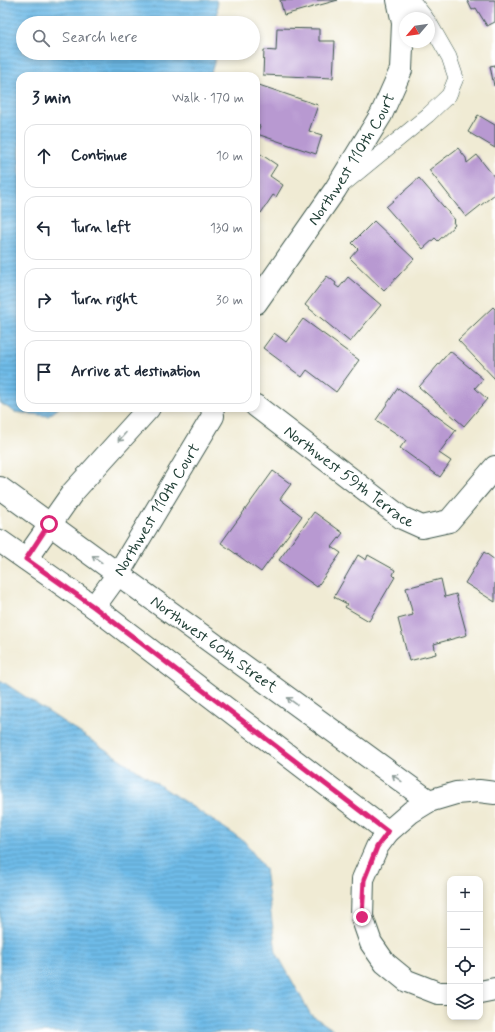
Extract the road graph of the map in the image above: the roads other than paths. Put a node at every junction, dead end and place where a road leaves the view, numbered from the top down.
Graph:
1 (398, 0) edge
2 (412, 0) edge
3 (421, 12) edge
4 (435, 33) edge
5 (335, 190) junction
6 (260, 297) edge
7 (260, 409) edge
8 (145, 412) edge
9 (212, 412) edge
10 (495, 467) edge
11 (0, 488) edge
12 (49, 524) junction
13 (0, 541) edge
14 (26, 559) junction
15 (118, 574) junction
16 (94, 607) junction
17 (495, 793) edge
18 (429, 801) junction
19 (388, 832) junction
20 (495, 989) edge
21 (483, 991) edge
22 (447, 993) edge

1 - 5 street, Northwest 110th Court
2 - 3 lane
4 - 5 lane
5 - 6 street, Northwest 110th Court
7 - 10 street, Northwest 59th Terrace
8 -> 12 street
9 - 15 street, Northwest 110th Court
11 - 12 street, Northwest 60th Street
12 - 14 street
15 -> 12 street, Northwest 60th Street
13 - 14 street
14 - 16 street
15 - 16 street, Northwest 110th Court
18 -> 15 street, Northwest 60th Street
16 - 19 street
17 - 18 street
18 - 19 street
19 - 22 street
20 - 21 street

